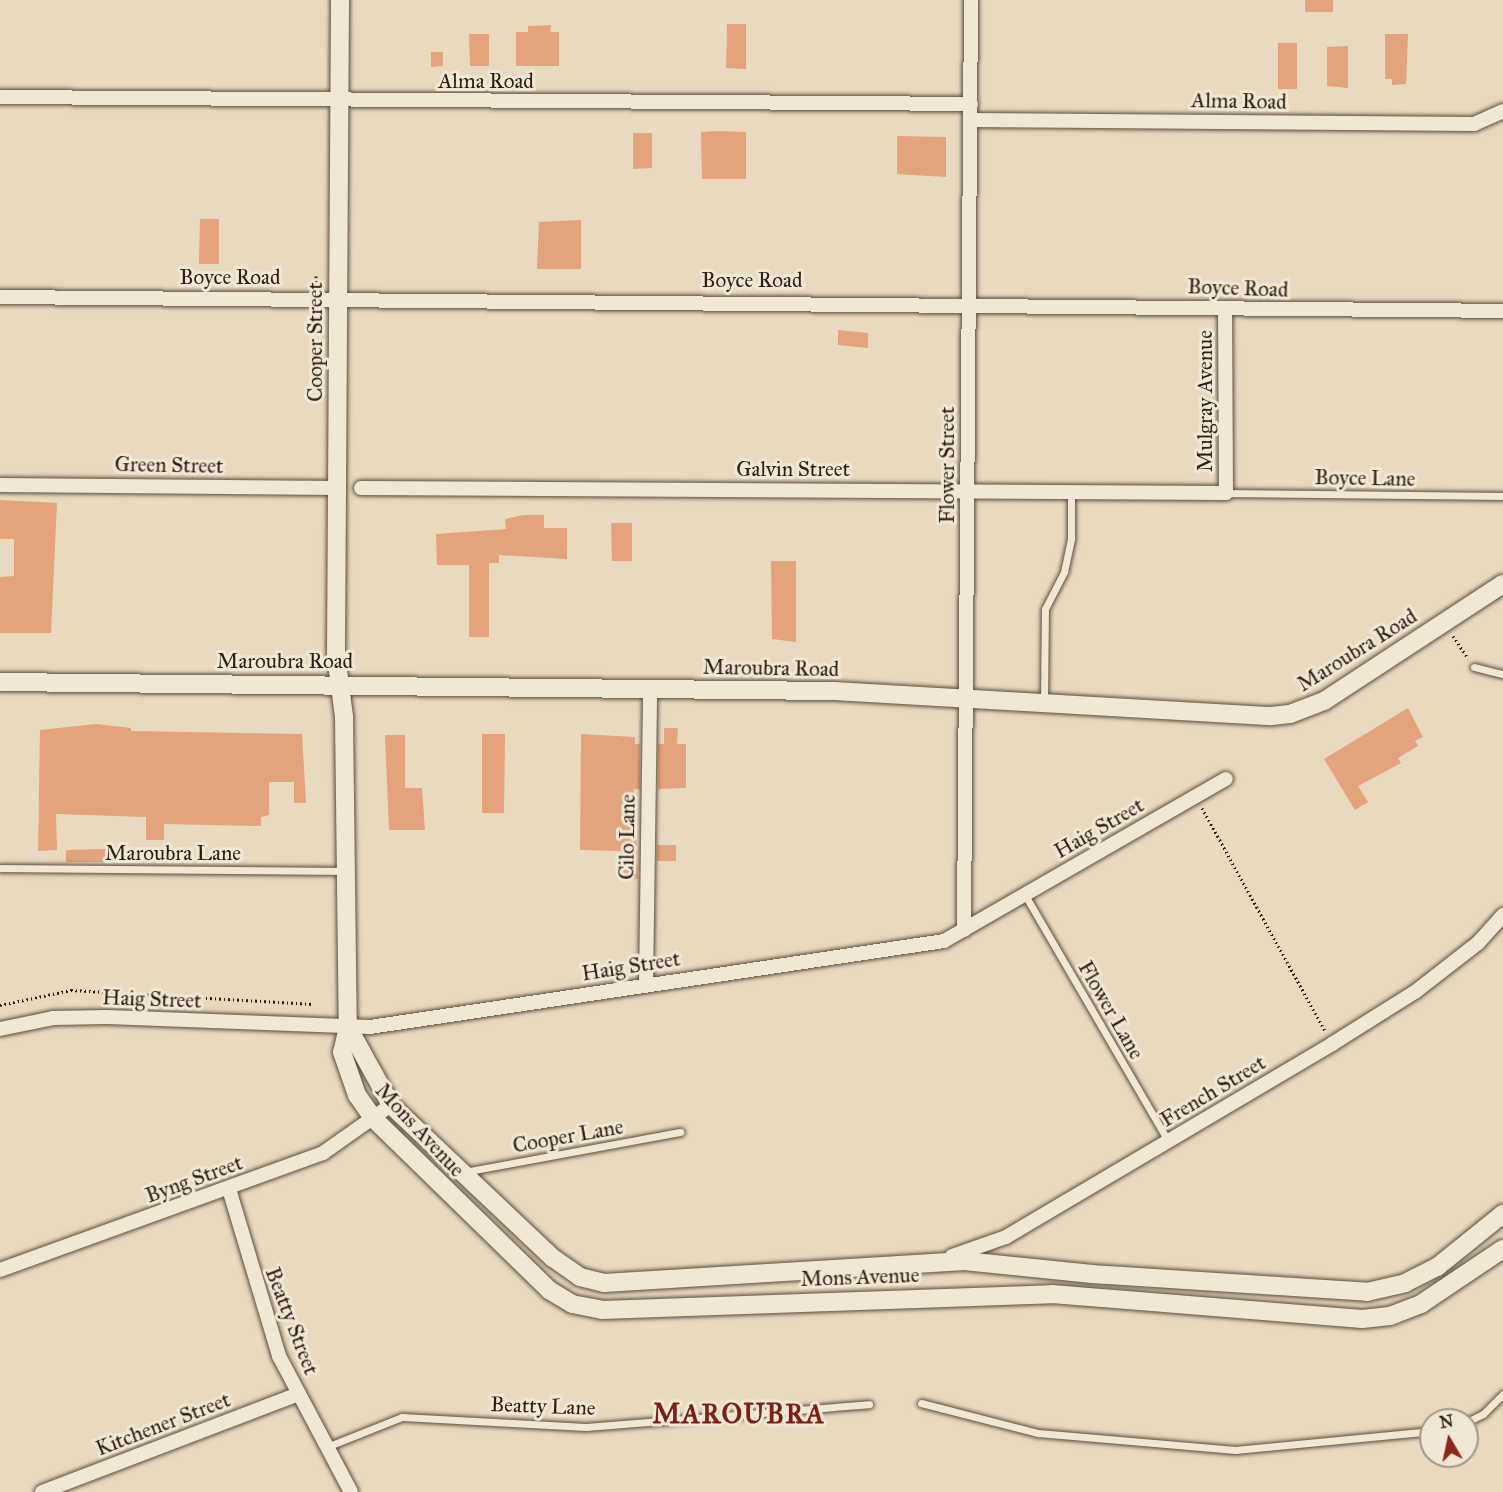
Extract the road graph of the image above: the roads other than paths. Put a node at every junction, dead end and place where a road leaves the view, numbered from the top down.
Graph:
1 (340, 0) edge
2 (971, 0) edge
3 (0, 98) edge
4 (339, 101) junction
5 (971, 104) junction
6 (1503, 111) edge
7 (971, 120) junction
8 (0, 297) edge
9 (337, 298) junction
10 (969, 303) junction
11 (1225, 308) junction
12 (1503, 311) edge
13 (0, 485) edge
14 (337, 488) junction
15 (361, 488) dead end
16 (968, 490) junction
17 (1071, 491) junction
18 (1226, 494) junction
19 (1503, 496) edge
20 (1503, 584) edge
21 (1474, 667) road end
22 (1503, 674) edge
23 (0, 682) edge
24 (336, 683) junction
25 (650, 689) junction
26 (966, 699) junction
27 (1044, 703) junction
28 (1226, 779) dead end
29 (0, 868) edge
30 (345, 872) junction
31 (1025, 895) junction
32 (1503, 915) edge
33 (964, 930) junction
34 (646, 985) junction
35 (348, 1027) junction
36 (0, 1029) edge
37 (391, 1105) junction
38 (374, 1119) junction
39 (680, 1132) dead end
40 (1169, 1142) junction
41 (462, 1172) junction
42 (229, 1190) junction
43 (1499, 1216) edge
44 (1503, 1249) edge
45 (921, 1262) junction
46 (0, 1270) edge
47 (298, 1394) junction
48 (1503, 1394) edge
49 (921, 1403) dead end
50 (869, 1404) dead end
51 (1479, 1416) edge
52 (1419, 1432) edge
53 (329, 1446) junction
54 (42, 1492) edge
55 (351, 1492) edge

1 - 4 street, Cooper Street
2 - 5 street, Flower Street
3 - 4 street, Alma Road
4 - 5 street, Alma Road
4 - 9 street, Cooper Street
5 - 7 street, Flower Street
6 - 7 street, Alma Road
7 - 10 street, Flower Street
8 - 9 street, Boyce Road
9 - 10 street, Boyce Road
9 - 14 street, Cooper Street
10 - 11 street, Boyce Road
10 - 16 street, Flower Street
11 - 12 street, Boyce Road
11 - 18 street, Mulgray Avenue
13 - 14 street, Green Street
14 - 24 street, Cooper Street
15 - 16 street, Galvin Street
16 - 17 street, Galvin Street
16 - 26 street, Flower Street
17 - 18 street, Galvin Street
17 - 27 lane
18 - 19 lane, Boyce Lane
20 - 27 street, Maroubra Road
21 - 22 lane
23 - 24 street, Maroubra Road
24 - 25 street, Maroubra Road
24 - 30 street, Mons Avenue
25 - 26 street, Maroubra Road
25 - 34 street, Cilo Lane
26 - 27 street, Maroubra Road
26 - 33 street, Flower Street
28 - 31 street, Haig Street
29 - 30 lane, Maroubra Lane
30 - 35 street, Mons Avenue
31 - 33 street, Haig Street
31 - 40 lane, Flower Lane
32 - 40 street, French Street
33 - 34 street, Haig Street
34 - 35 street, Haig Street
35 - 36 street, Haig Street
35 - 37 street, Mons Avenue
35 - 38 street, Mons Avenue
37 - 38 street, Byng Street
37 - 41 street, Mons Avenue
38 - 42 street, Byng Street
38 - 44 street, Mons Avenue
39 - 41 lane, Cooper Lane
40 - 45 street, French Street
41 - 45 street, Mons Avenue
42 - 46 street, Byng Street
42 - 47 street, Beatty Street
43 - 45 street, Mons Avenue
47 - 53 street, Beatty Street
47 - 54 street, Kitchener Street
48 - 51 lane
49 - 52 lane
50 - 53 lane, Beatty Lane
53 - 55 street, Beatty Street

